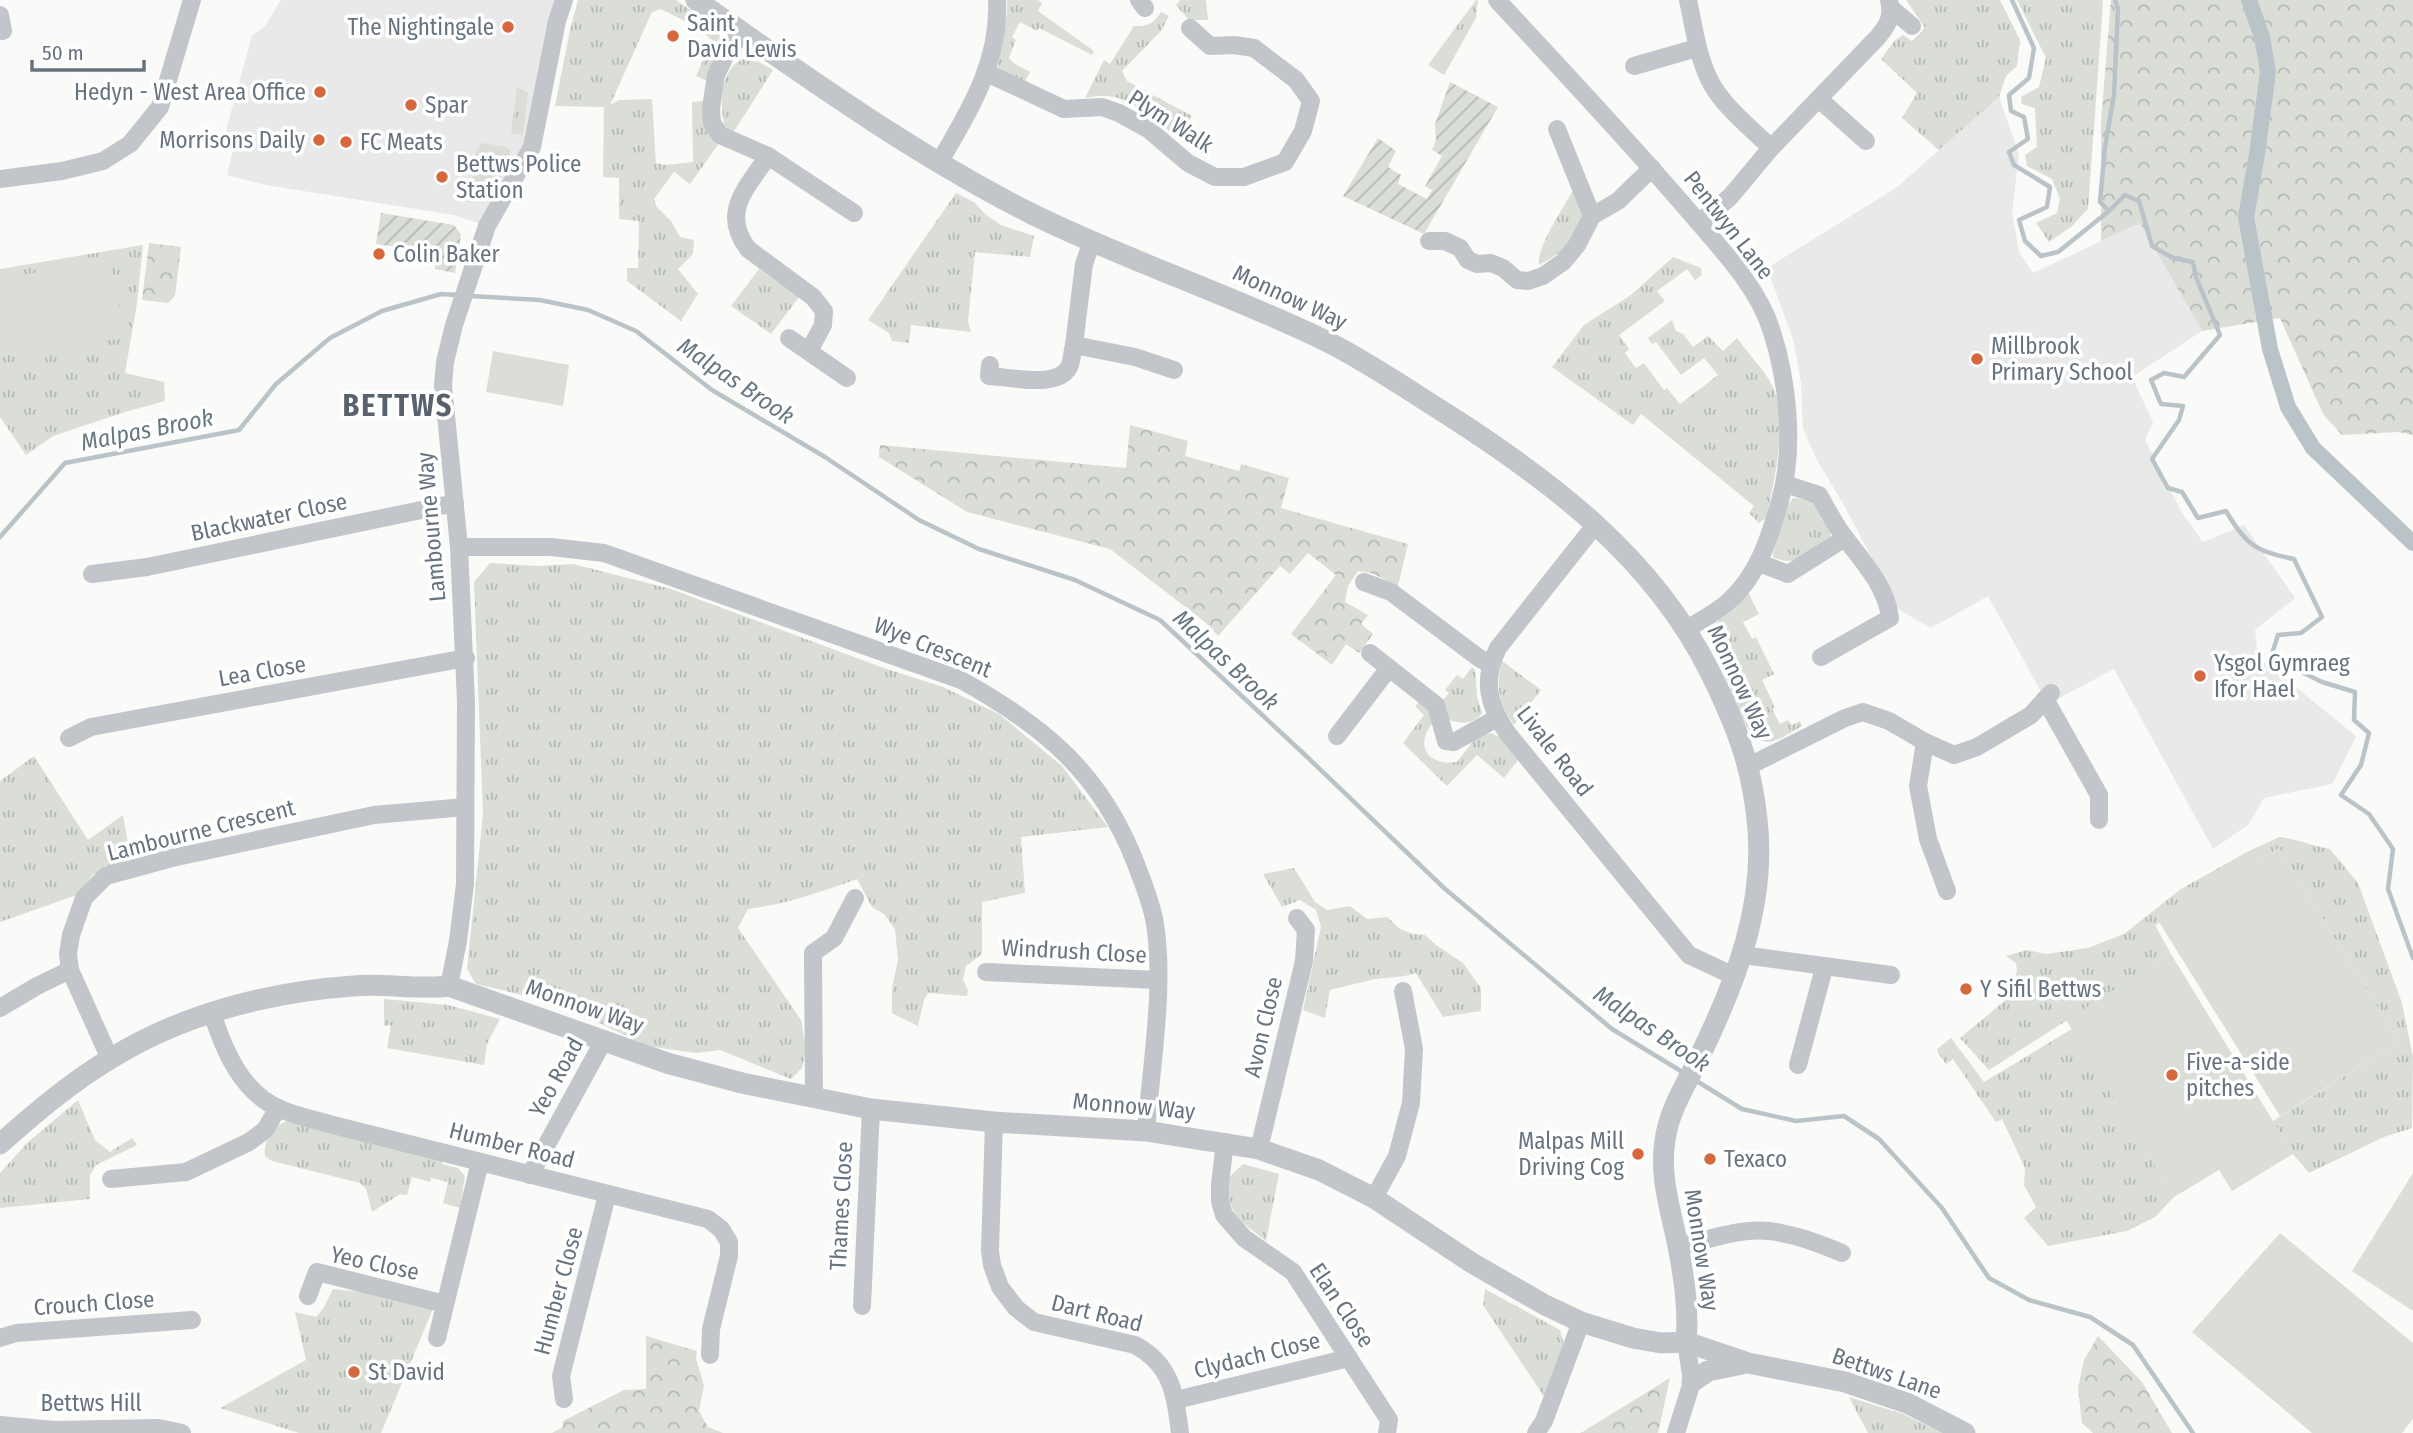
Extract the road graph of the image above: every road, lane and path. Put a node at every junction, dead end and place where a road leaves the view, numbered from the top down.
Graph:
1 (192, 0) edge
2 (564, 0) edge
3 (696, 0) edge
4 (997, 0) edge
5 (1497, 0) edge
6 (1688, 0) edge
7 (1890, 4) edge
8 (1912, 26) dead end
9 (1190, 28) dead end
10 (743, 33) junction
11 (1698, 48) junction
12 (1634, 66) dead end
13 (987, 73) junction
14 (1819, 99) junction
15 (1556, 129) dead end
16 (1866, 141) dead end
17 (1771, 148) junction
18 (768, 156) junction
19 (939, 163) junction
20 (1652, 168) junction
21 (0, 179) edge
22 (854, 213) dead end
23 (1592, 216) junction
24 (1699, 223) junction
25 (1092, 241) junction
26 (1429, 241) dead end
27 (789, 338) dead end
28 (1074, 345) junction
29 (809, 351) junction
30 (990, 365) dead end
31 (1174, 370) dead end
32 (846, 378) dead end
33 (1785, 484) junction
34 (455, 503) junction
35 (1596, 524) junction
36 (1845, 538) junction
37 (459, 547) junction
38 (1759, 563) junction
39 (93, 574) dead end
40 (1364, 582) dead end
41 (1687, 629) junction
42 (1370, 653) dead end
43 (1821, 657) dead end
44 (466, 658) junction
45 (1490, 664) junction
46 (1389, 668) junction
47 (1497, 718) junction
48 (1337, 736) dead end
49 (69, 738) dead end
50 (1925, 742) junction
51 (1749, 766) junction
52 (465, 807) junction
53 (2099, 820) dead end
54 (1947, 891) dead end
55 (855, 898) dead end
56 (1297, 918) dead end
57 (1742, 956) junction
58 (1824, 968) junction
59 (70, 970) junction
60 (986, 972) dead end
61 (1891, 975) dead end
62 (1734, 976) junction
63 (1158, 980) junction
64 (449, 986) junction
65 (1403, 991) dead end
66 (0, 1008) edge
67 (212, 1013) junction
68 (604, 1040) junction
69 (110, 1059) junction
70 (1798, 1065) dead end
71 (814, 1097) junction
72 (278, 1108) junction
73 (871, 1110) junction
74 (994, 1122) junction
75 (1146, 1131) junction
76 (1225, 1142) junction
77 (0, 1144) edge
78 (1259, 1149) junction
79 (480, 1162) junction
80 (530, 1175) junction
81 (111, 1179) dead end
82 (607, 1195) junction
83 (1374, 1198) junction
84 (1678, 1247) junction
85 (1842, 1253) dead end
86 (308, 1296) dead end
87 (445, 1304) junction
88 (862, 1306) dead end
89 (192, 1320) dead end
90 (1581, 1322) junction
91 (0, 1338) edge
92 (437, 1338) dead end
93 (1686, 1342) junction
94 (710, 1355) dead end
95 (1349, 1358) junction
96 (1748, 1363) junction
97 (1692, 1382) junction
98 (564, 1399) dead end
99 (1176, 1400) junction
100 (0, 1425) edge
101 (182, 1433) edge
102 (1180, 1433) edge
103 (1387, 1433) edge
104 (1536, 1433) edge
105 (1676, 1433) edge
106 (1965, 1433) edge

1 - 21 street
2 - 34 street, Lambourne Way
3 - 10 street, Monnow Way
4 - 13 street
5 - 20 street, Pentwyn Lane
6 - 11 street
7 - 8 street
7 - 14 street
9 - 13 street, Plym Walk
10 - 18 street
10 - 19 street, Monnow Way
11 - 12 street
11 - 17 street
13 - 19 street
14 - 16 street
14 - 17 street
15 - 23 street
17 - 24 street
18 - 22 street
18 - 29 street
19 - 25 street, Monnow Way
20 - 23 street
20 - 24 street, Pentwyn Lane
23 - 26 street
24 - 33 street, Pentwyn Lane
25 - 28 street
25 - 35 street, Monnow Way
27 - 29 street
28 - 30 street
28 - 31 street
29 - 32 street
33 - 36 street
33 - 38 street, Pentwyn Lane
34 - 37 street, Lambourne Way
34 - 39 street, Blackwater Close
35 - 41 street, Monnow Way
35 - 45 street
36 - 38 street
36 - 43 street
37 - 44 street, Lambourne Way
37 - 63 street, Wye Crescent
38 - 41 street, Pentwyn Lane
40 - 45 street
41 - 51 street, Monnow Way
42 - 46 street
44 - 49 street, Lea Close
44 - 52 street, Lambourne Way
45 - 47 street, Livale Road
46 - 47 street
46 - 48 street
47 - 62 street, Livale Road
50 - 51 street
50 - 53 street
50 - 54 street
51 - 57 street, Monnow Way
52 - 59 street, Lambourne Crescent
52 - 64 street, Lambourne Way
55 - 71 street
56 - 78 street, Avon Close
57 - 58 street
57 - 62 street, Monnow Way
58 - 61 street
58 - 70 street
59 - 66 street
59 - 69 street, Lambourne Crescent
60 - 63 street, Windrush Close
62 - 84 street, Monnow Way
63 - 75 street, Wye Crescent
64 - 67 street, Monnow Way
64 - 68 street, Monnow Way
65 - 83 street
67 - 69 street, Monnow Way
67 - 72 street, Humber Road
68 - 71 street, Monnow Way
68 - 80 street, Yeo Road
69 - 77 street, Monnow Way
71 - 73 street, Monnow Way
72 - 79 street, Humber Road
72 - 81 street
73 - 74 street, Monnow Way
73 - 88 street, Thames Close
74 - 75 street, Monnow Way
74 - 99 street, Dart Road
75 - 76 street, Monnow Way
76 - 78 street, Monnow Way
76 - 95 street, Elan Close
78 - 83 street, Monnow Way
79 - 80 street, Humber Road
79 - 87 street, Yeo Close
80 - 82 street, Humber Road
82 - 94 street, Humber Road
82 - 98 street, Humber Close
83 - 90 street, Monnow Way
84 - 85 street
84 - 93 street, Monnow Way
86 - 87 street, Yeo Close
87 - 92 street, Yeo Close
89 - 91 street, Crouch Close
90 - 93 street, Monnow Way
90 - 104 street
93 - 96 street, Bettws Lane
93 - 97 street
95 - 99 street, Clydach Close
95 - 103 street, Elan Close
96 - 97 street, Bettws Lane
96 - 106 street, Bettws Lane
97 - 105 street
99 - 102 street, Dart Road
100 - 101 street, Bettws Hill

